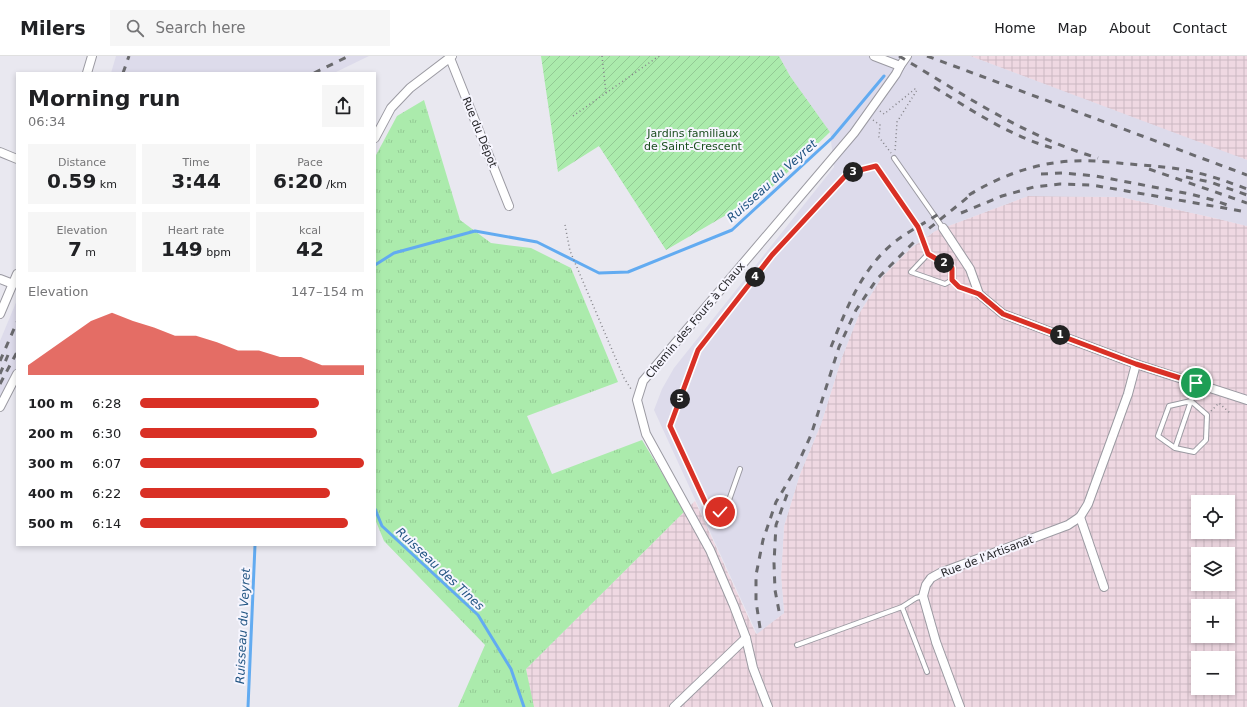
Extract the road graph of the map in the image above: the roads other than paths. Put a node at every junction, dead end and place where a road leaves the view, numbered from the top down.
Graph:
1 (92, 56) edge
2 (874, 56) edge
3 (907, 56) edge
4 (451, 57) edge
5 (900, 66) junction
6 (87, 72) edge
7 (376, 136) edge
8 (0, 152) edge
9 (894, 158) road end
10 (16, 159) edge
11 (509, 206) dead end
12 (943, 228) joint
13 (928, 254) junction
14 (16, 276) edge
15 (0, 279) edge
16 (952, 280) junction
17 (12, 284) junction
18 (979, 294) junction
19 (0, 314) edge
20 (1136, 364) junction
21 (16, 376) edge
22 (1196, 383) junction
23 (1247, 400) edge
24 (1191, 401) junction
25 (0, 407) edge
26 (1175, 448) junction
27 (740, 469) dead end
28 (1080, 517) junction
29 (1104, 587) dead end
30 (923, 596) junction
31 (902, 607) junction
32 (746, 638) junction
33 (797, 645) dead end
34 (928, 672) dead end
35 (674, 707) edge
36 (768, 707) edge
37 (960, 707) edge

1 - 6 street
2 - 5 street
3 - 5 street, Chemin des Fours à Chaux
4 - 7 street
4 - 11 street, Rue du Dépot
5 - 32 street, Chemin des Fours à Chaux
8 - 10 street
9 - 12 lane
12 - 18 street
13 - 16 lane
13 - 16 lane
13 - 27 lane
14 - 17 street
15 - 17 street
16 - 18 lane
17 - 19 street
18 - 20 street
20 - 22 street
20 - 28 street
21 - 25 street
22 - 23 street
22 - 24 lane
24 - 26 lane
24 - 26 lane
24 - 26 lane
28 - 29 street
28 - 30 street, Rue de l'Artisanat
30 - 31 lane
30 - 37 street
31 - 33 lane
31 - 34 lane
32 - 35 street
32 - 36 street

